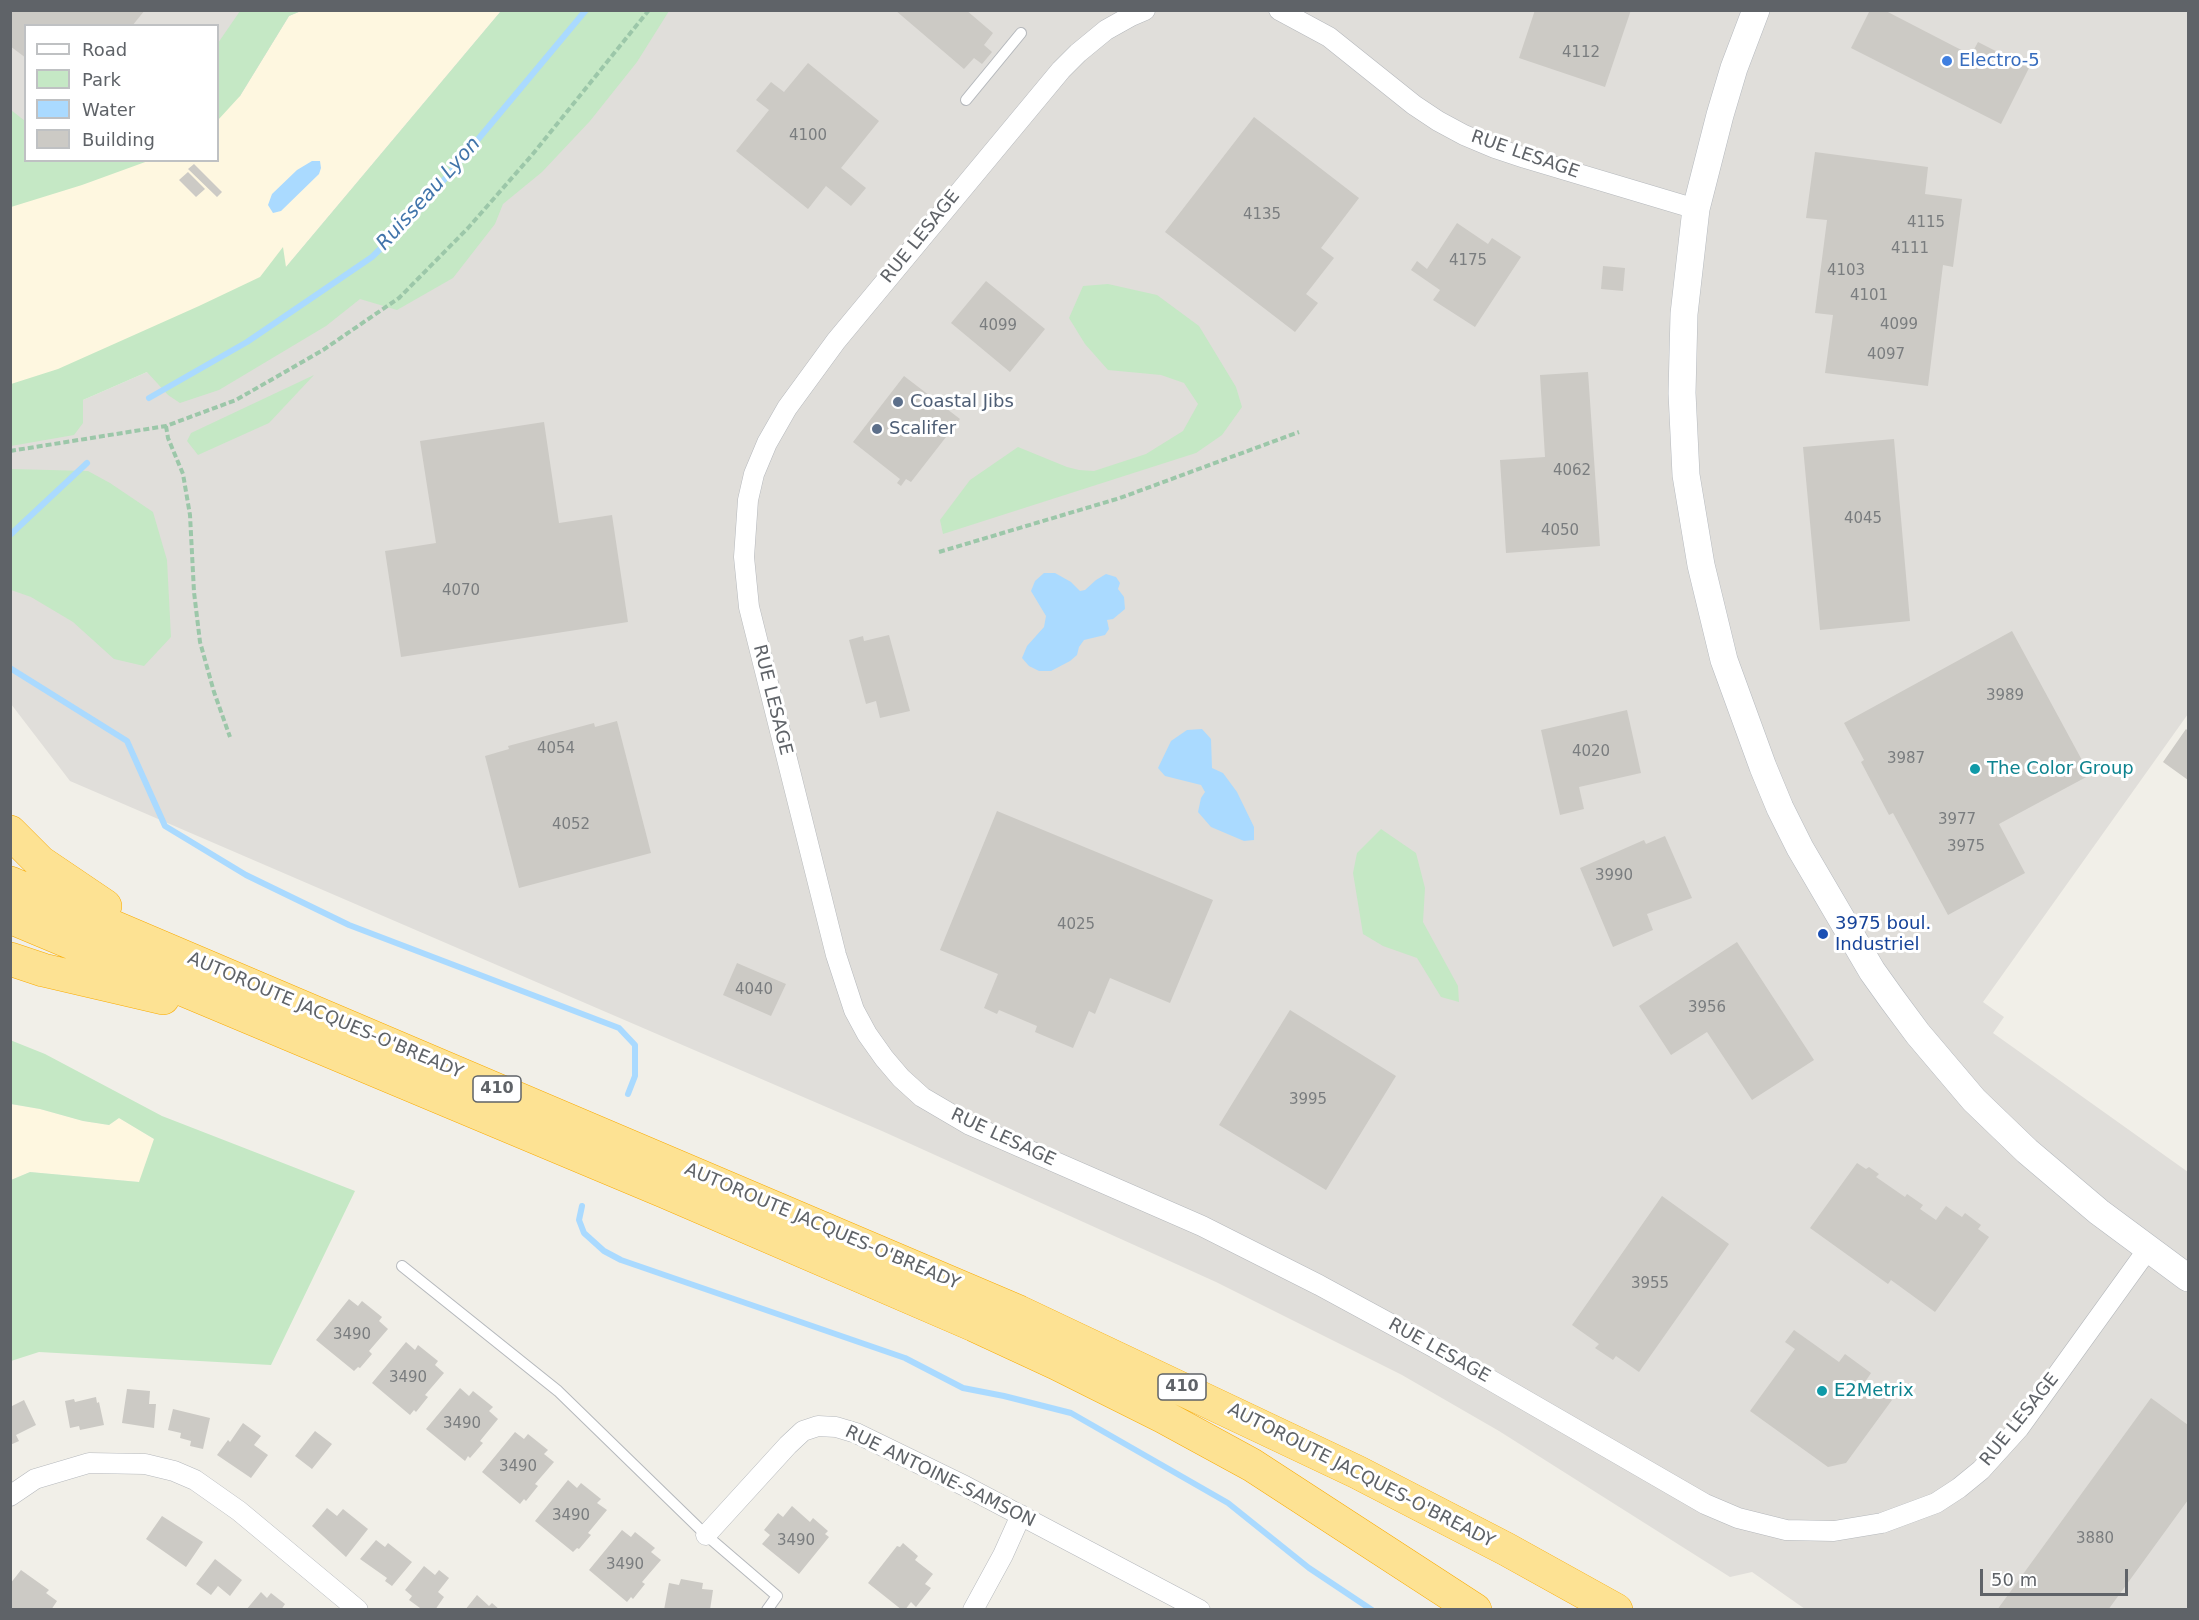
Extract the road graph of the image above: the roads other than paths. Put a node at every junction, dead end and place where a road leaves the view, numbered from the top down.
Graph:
1 (1145, 10) edge
2 (1280, 10) edge
3 (1756, 10) edge
4 (1022, 33) dead end
5 (966, 100) dead end
6 (1696, 209) junction
7 (10, 832) edge
8 (10, 883) edge
9 (10, 917) edge
10 (10, 959) edge
11 (207, 966) junction
12 (253, 1019) junction
13 (2148, 1249) junction
14 (402, 1266) dead end
15 (2188, 1278) edge
16 (10, 1496) edge
17 (1021, 1515) junction
18 (706, 1535) junction
19 (358, 1610) edge
20 (767, 1610) edge
21 (973, 1610) edge
22 (1200, 1610) edge
23 (1475, 1610) edge
24 (1616, 1610) edge

1 - 13 street, RUE LESAGE
2 - 6 street, RUE LESAGE
3 - 6 main road
4 - 5 lane
6 - 13 main road
7 - 11 highway
8 - 11 highway, AUTOROUTE JACQUES-O'BREADY / 410
9 - 12 highway, AUTOROUTE JACQUES-O'BREADY / 410
10 - 12 highway
11 - 24 highway, AUTOROUTE JACQUES-O'BREADY / 410
12 - 23 highway, AUTOROUTE JACQUES-O'BREADY / 410
13 - 15 main road
14 - 18 lane
16 - 19 street
17 - 18 street, RUE ANTOINE-SAMSON
17 - 21 street
17 - 22 street, RUE ANTOINE-SAMSON
18 - 20 lane

